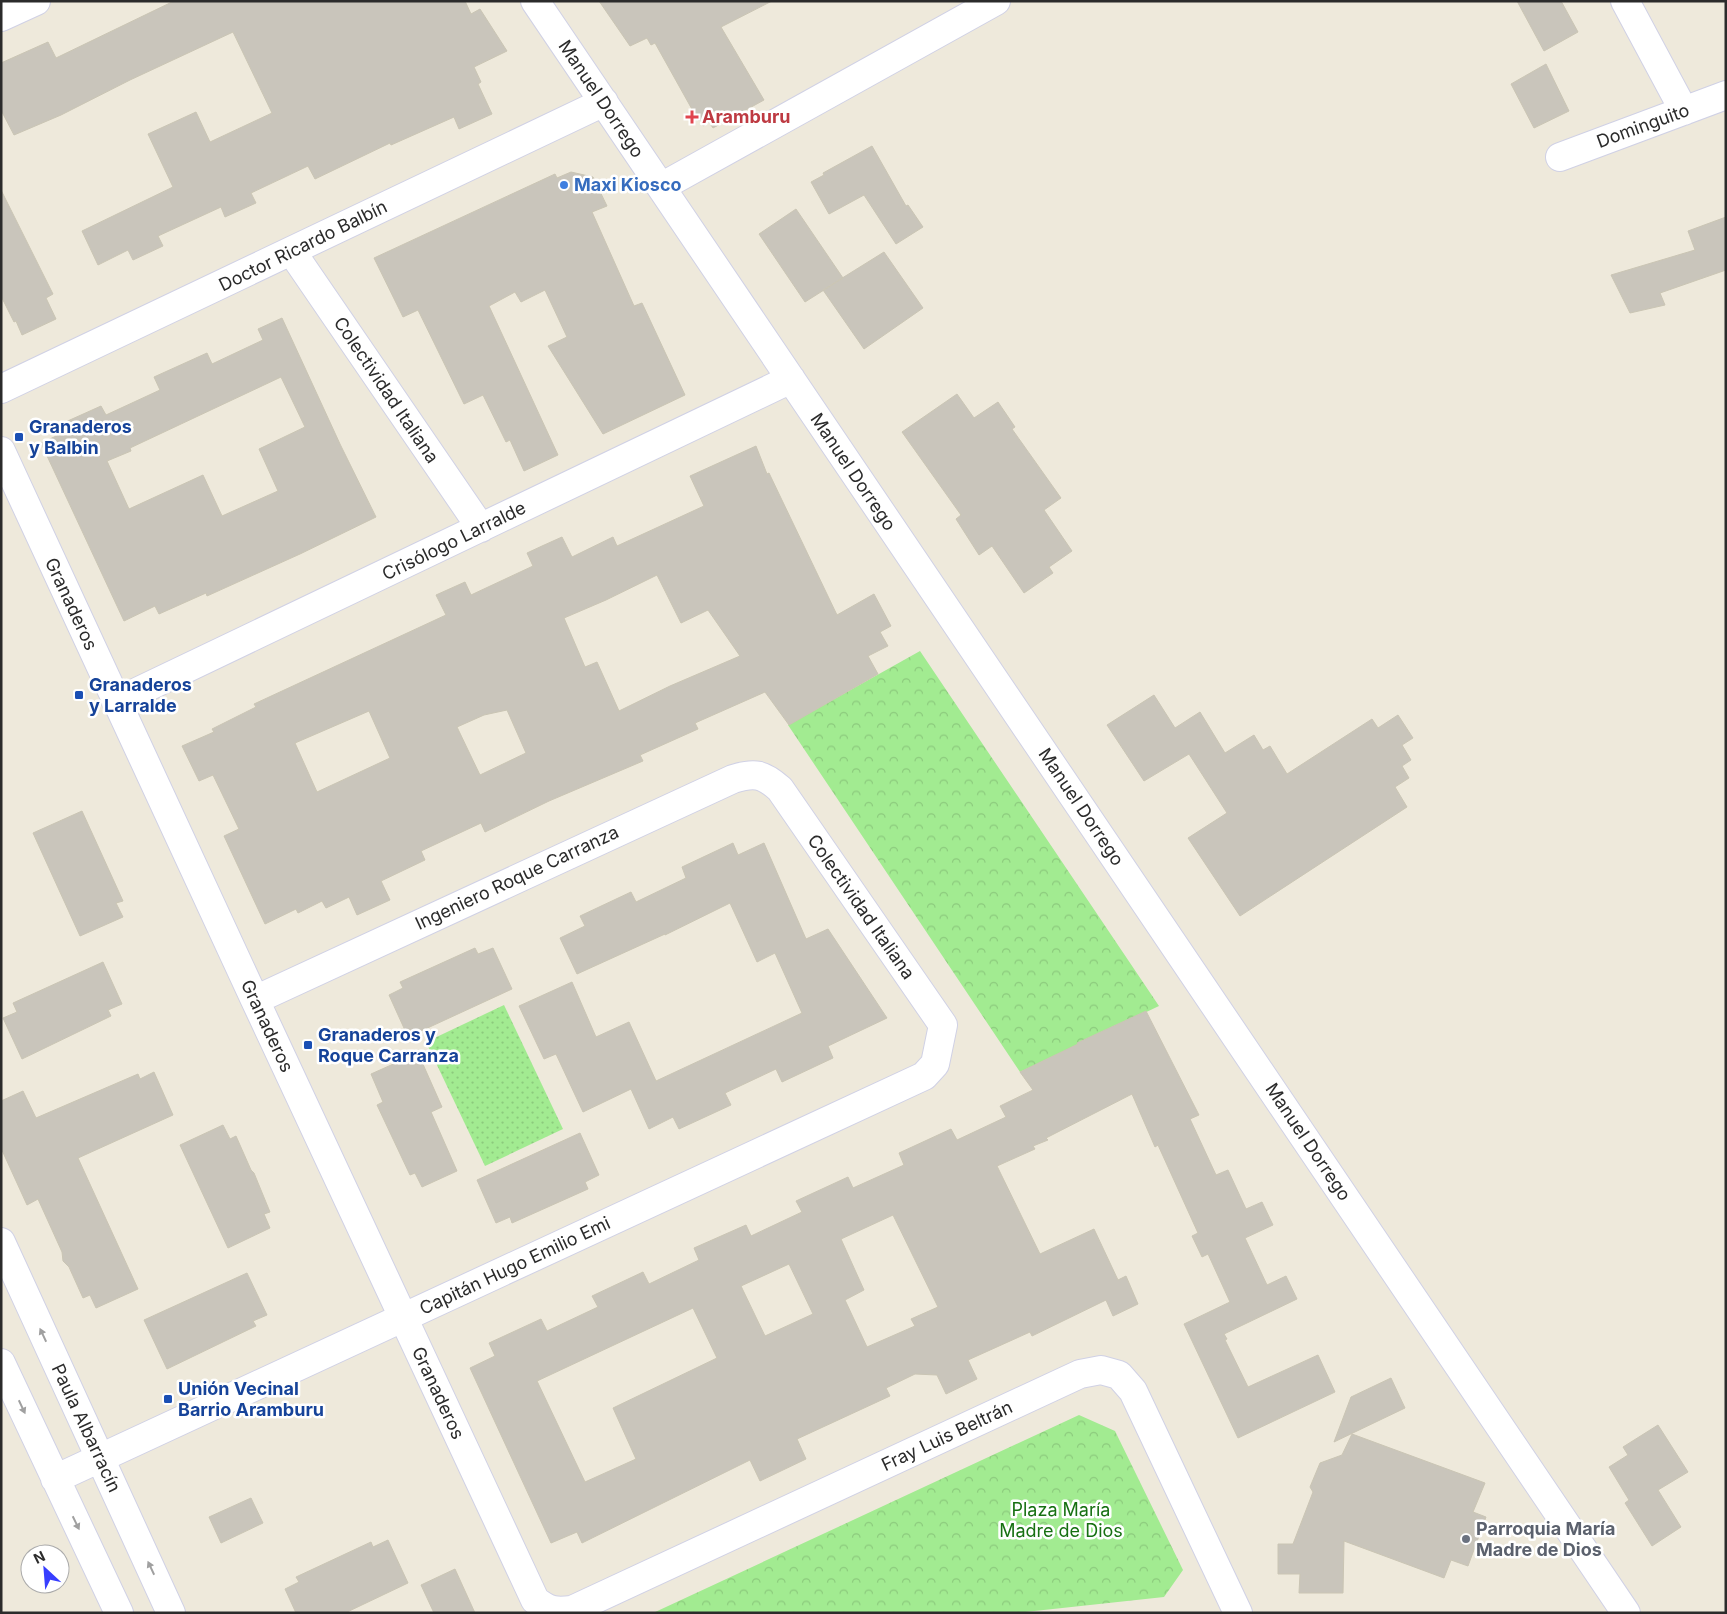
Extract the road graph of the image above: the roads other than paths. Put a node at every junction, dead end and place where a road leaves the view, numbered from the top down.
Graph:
1 (36, 1) edge
2 (536, 1) edge
3 (996, 1) edge
4 (1625, 1) edge
5 (1, 17) edge
6 (1726, 95) edge
7 (604, 102) junction
8 (1684, 111) junction
9 (1560, 157) dead end
10 (661, 187) junction
11 (292, 252) junction
12 (791, 379) junction
13 (1, 389) edge
14 (1, 451) edge
15 (480, 528) junction
16 (116, 702) junction
17 (780, 789) joint
18 (255, 1000) junction
19 (943, 1025) joint
20 (1, 1242) edge
21 (404, 1318) junction
22 (1, 1363) edge
23 (100, 1458) junction
24 (55, 1479) junction
25 (535, 1600) joint
26 (119, 1613) edge
27 (171, 1613) edge
28 (1238, 1613) edge
29 (1626, 1613) edge

1 - 5 street
2 - 7 street, Manuel Dorrego
3 - 10 street
4 - 8 street
6 - 8 street, Dominguito
7 - 10 street, Manuel Dorrego
7 - 11 street, Doctor Ricardo Balbín
8 - 9 street, Dominguito
10 - 12 street, Manuel Dorrego
11 - 13 street, Doctor Ricardo Balbín
11 - 15 street, Colectividad Italiana
12 - 15 street, Crisólogo Larralde
12 - 29 street, Manuel Dorrego
14 - 16 street, Granaderos
15 - 16 street, Crisólogo Larralde
16 - 18 street, Granaderos
17 - 18 street, Ingeniero Roque Carranza
17 - 19 street, Colectividad Italiana
18 - 21 street, Granaderos
19 - 21 street, Capitán Hugo Emilio Emi
23 -> 20 street, Paula Albarracín
21 - 23 street, Capitán Hugo Emilio Emi
21 - 25 street, Granaderos
22 -> 24 street
23 - 24 street, Capitán Hugo Emilio Emi
27 -> 23 street, Paula Albarracín
24 -> 26 street
25 - 28 street, Fray Luis Beltrán

